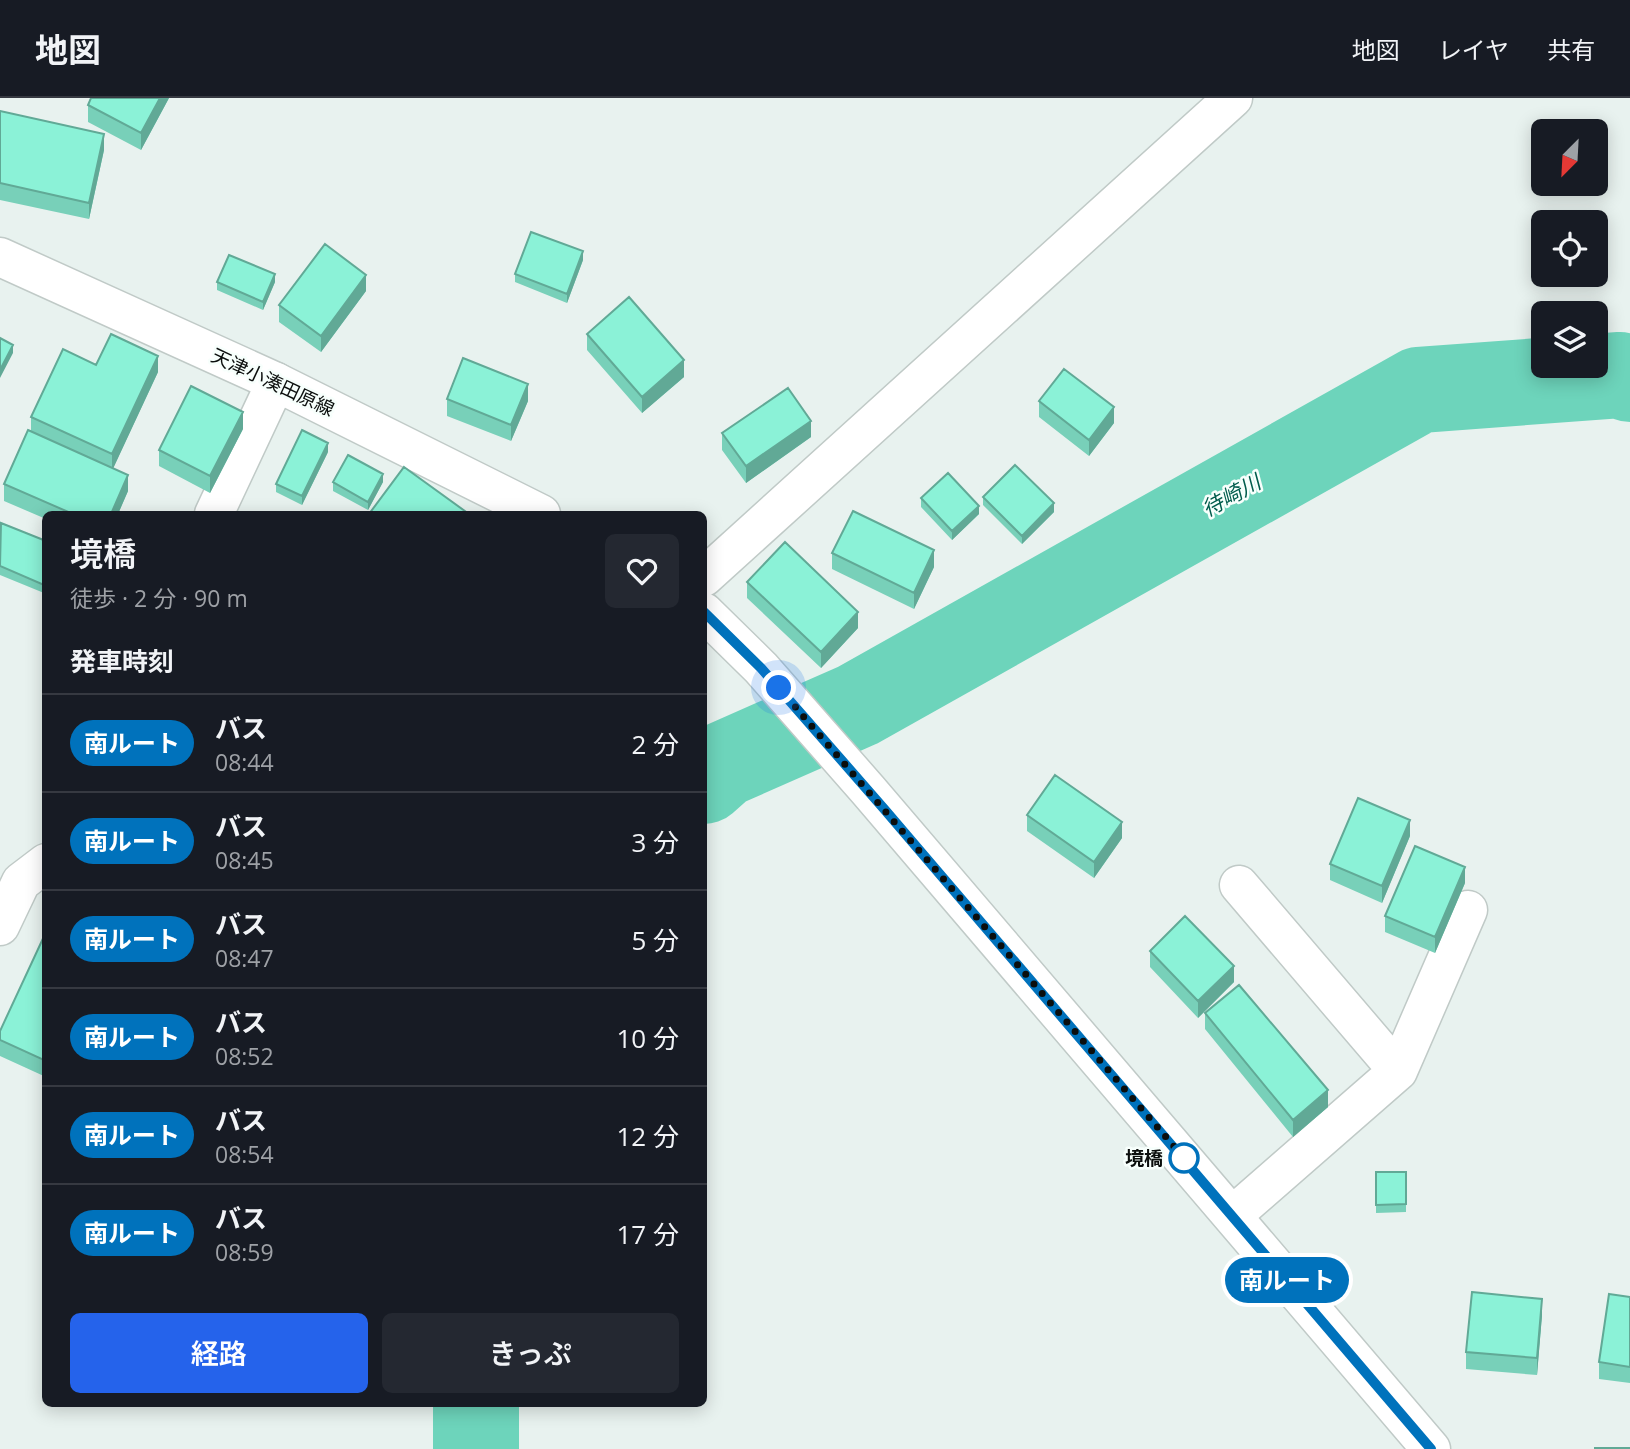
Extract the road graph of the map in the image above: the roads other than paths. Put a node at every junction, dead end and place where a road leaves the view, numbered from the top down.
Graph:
1 (1233, 98) edge
2 (0, 257) edge
3 (276, 382) junction
4 (215, 511) edge
5 (535, 511) edge
6 (707, 574) edge
7 (707, 615) edge
8 (42, 866) edge
9 (1239, 885) dead end
10 (1468, 909) dead end
11 (0, 926) edge
12 (1398, 1071) junction
13 (1233, 1215) junction
14 (1431, 1449) edge

1 - 6 main road
2 - 3 main road, 天津小湊田原線
3 - 4 main road
3 - 5 main road, 天津小湊田原線
7 - 13 main road
8 - 11 main road
9 - 12 main road
10 - 12 main road
12 - 13 main road
13 - 14 main road

